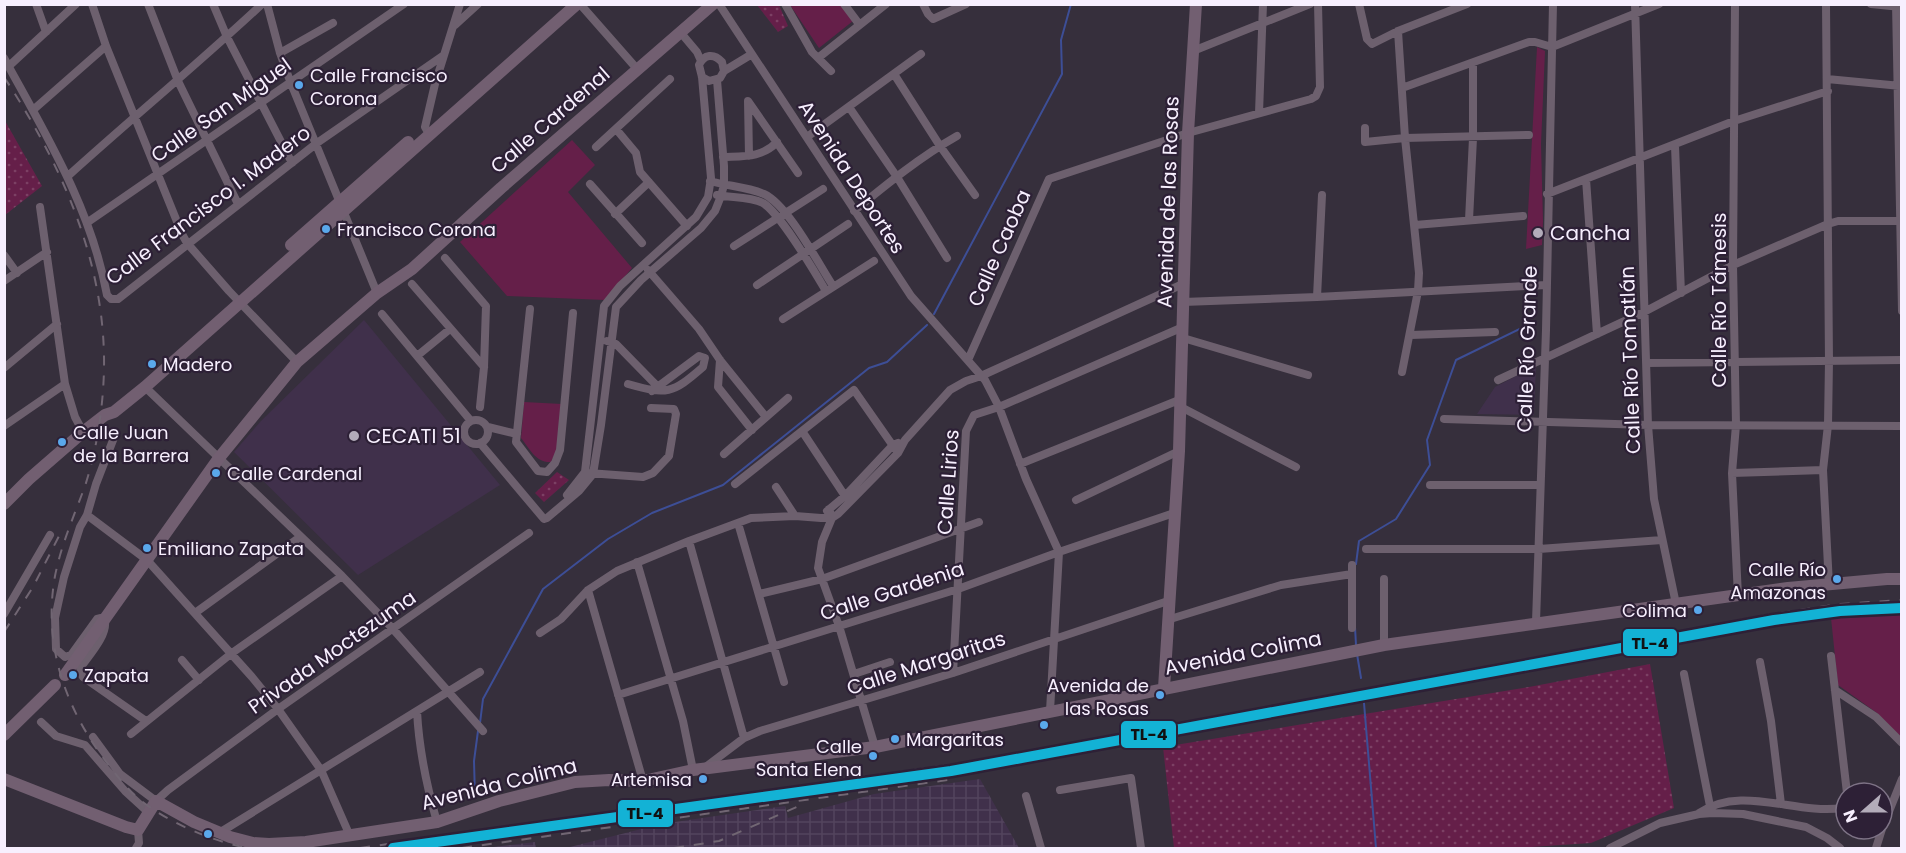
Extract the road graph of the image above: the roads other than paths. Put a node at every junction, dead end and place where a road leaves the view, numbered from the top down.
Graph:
1 (36, 4) edge
2 (76, 4) edge
3 (92, 4) edge
4 (148, 4) edge
5 (213, 4) edge
6 (262, 4) edge
7 (267, 4) edge
8 (404, 4) edge
9 (460, 4) edge
10 (478, 4) edge
11 (565, 4) edge
12 (578, 4) edge
13 (713, 4) edge
14 (719, 4) edge
15 (785, 4) edge
16 (844, 4) edge
17 (886, 4) edge
18 (923, 4) edge
19 (966, 4) edge
20 (1196, 4) edge
21 (1263, 4) edge
22 (1310, 4) edge
23 (1318, 4) edge
24 (1359, 4) edge
25 (1467, 4) edge
26 (1553, 4) edge
27 (1659, 4) edge
28 (1735, 4) edge
29 (1826, 4) edge
30 (1871, 4) edge
31 (1898, 6) edge
32 (1635, 9) edge
33 (333, 23) dead end
34 (1262, 23) junction
35 (859, 24) junction
36 (455, 25) junction
37 (1398, 31) junction
38 (46, 32) junction
39 (681, 33) junction
40 (226, 37) junction
41 (106, 46) junction
42 (1552, 47) junction
43 (1193, 51) junction
44 (280, 52) junction
45 (752, 54) junction
46 (921, 54) dead end
47 (444, 55) junction
48 (4, 58) edge
49 (818, 58) junction
50 (701, 61) junction
51 (1473, 63) junction
52 (9, 66) junction
53 (638, 70) junction
54 (724, 71) junction
55 (831, 71) dead end
56 (894, 74) junction
57 (702, 77) junction
58 (1827, 79) junction
59 (670, 80) dead end
60 (717, 80) junction
61 (178, 81) junction
62 (291, 81) junction
63 (1899, 86) edge
64 (1402, 88) junction
65 (1827, 91) junction
66 (260, 102) junction
67 (849, 107) junction
68 (33, 110) junction
69 (1259, 113) junction
70 (135, 116) junction
71 (1734, 121) junction
72 (1365, 128) dead end
73 (616, 129) junction
74 (427, 130) junction
75 (1188, 133) junction
76 (1529, 135) dead end
77 (957, 136) dead end
78 (207, 138) junction
79 (807, 138) junction
80 (1405, 138) junction
81 (1473, 138) junction
82 (777, 142) junction
83 (316, 143) junction
84 (940, 146) junction
85 (1675, 146) junction
86 (596, 147) dead end
87 (749, 156) junction
88 (723, 157) junction
89 (1640, 159) junction
90 (292, 163) junction
91 (798, 173) dead end
92 (159, 174) junction
93 (68, 176) junction
94 (897, 177) junction
95 (1586, 179) junction
96 (710, 181) junction
97 (649, 182) junction
98 (590, 184) dead end
99 (724, 185) junction
100 (823, 189) dead end
101 (708, 193) junction
102 (1547, 194) junction
103 (975, 195) dead end
104 (1322, 195) dead end
105 (722, 196) junction
106 (238, 204) junction
107 (40, 207) dead end
108 (341, 207) junction
109 (854, 211) junction
110 (615, 213) junction
111 (781, 215) junction
112 (1523, 216) dead end
113 (1469, 220) junction
114 (1901, 221) edge
115 (87, 222) junction
116 (848, 224) dead end
117 (1828, 224) junction
118 (1415, 225) junction
119 (687, 226) junction
120 (188, 243) junction
121 (642, 243) dead end
122 (734, 246) dead end
123 (806, 251) junction
124 (47, 252) junction
125 (4, 255) edge
126 (445, 258) dead end
127 (947, 258) dead end
128 (874, 261) dead end
129 (1733, 265) junction
130 (647, 269) junction
131 (17, 273) junction
132 (4, 281) edge
133 (1185, 283) junction
134 (412, 284) dead end
135 (756, 285) dead end
136 (1546, 285) junction
137 (830, 288) junction
138 (1418, 291) junction
139 (377, 293) junction
140 (1681, 293) junction
141 (1317, 297) junction
142 (237, 299) junction
143 (1184, 302) junction
144 (530, 309) dead end
145 (1902, 311) edge
146 (1644, 312) junction
147 (573, 313) dead end
148 (382, 314) dead end
149 (783, 319) dead end
150 (57, 324) junction
151 (450, 329) junction
152 (1183, 332) junction
153 (1495, 332) dead end
154 (1597, 334) junction
155 (1411, 335) junction
156 (599, 340) junction
157 (610, 342) junction
158 (417, 356) junction
159 (1544, 358) junction
160 (720, 360) junction
161 (968, 360) junction
162 (1829, 360) junction
163 (1902, 360) edge
164 (1736, 361) junction
165 (297, 362) junction
166 (1647, 363) junction
167 (4, 368) edge
168 (484, 368) junction
169 (1402, 372) dead end
170 (1308, 375) dead end
171 (981, 376) junction
172 (1498, 380) dead end
173 (65, 384) junction
174 (628, 384) dead end
175 (145, 387) junction
176 (658, 390) junction
177 (788, 398) dead end
178 (1179, 403) junction
179 (480, 407) dead end
180 (999, 407) junction
181 (651, 408) dead end
182 (105, 416) junction
183 (766, 417) junction
184 (1444, 419) dead end
185 (471, 421) junction
186 (1541, 422) junction
187 (1648, 425) junction
188 (1736, 425) junction
189 (1828, 425) junction
190 (4, 426) edge
191 (1902, 426) edge
192 (488, 427) junction
193 (752, 430) junction
194 (801, 431) junction
195 (83, 432) junction
196 (517, 434) junction
197 (115, 435) dead end
198 (480, 444) junction
199 (895, 449) junction
200 (1179, 451) junction
201 (724, 454) dead end
202 (219, 458) junction
203 (1020, 464) junction
204 (1296, 467) dead end
205 (1823, 470) junction
206 (589, 473) junction
207 (1732, 473) junction
208 (735, 484) dead end
209 (1430, 485) dead end
210 (1540, 485) junction
211 (776, 487) dead end
212 (845, 496) junction
213 (1076, 500) dead end
214 (4, 504) edge
215 (831, 513) junction
216 (1174, 513) junction
217 (87, 515) junction
218 (795, 516) junction
219 (979, 522) dead end
220 (738, 523) junction
221 (962, 530) junction
222 (529, 533) dead end
223 (50, 535) dead end
224 (300, 537) junction
225 (1662, 540) junction
226 (689, 541) junction
227 (1366, 549) dead end
228 (1539, 549) junction
229 (1059, 552) junction
230 (147, 560) junction
231 (637, 562) junction
232 (342, 576) junction
233 (822, 579) junction
234 (1384, 579) dead end
235 (1902, 579) edge
236 (1829, 585) junction
237 (958, 589) junction
238 (588, 590) junction
239 (759, 594) junction
240 (1738, 596) junction
241 (1168, 601) junction
242 (1676, 604) junction
243 (195, 613) junction
244 (4, 614) edge
245 (1167, 620) junction
246 (105, 621) junction
247 (1536, 622) junction
248 (839, 626) junction
249 (1352, 628) dead end
250 (393, 629) junction
251 (540, 633) dead end
252 (1053, 639) junction
253 (1384, 645) junction
254 (774, 646) junction
255 (232, 653) junction
256 (1831, 656) dead end
257 (182, 660) dead end
258 (723, 662) junction
259 (890, 662) dead end
260 (1761, 662) dead end
261 (480, 672) dead end
262 (953, 673) junction
263 (854, 674) junction
264 (1684, 674) dead end
265 (65, 675) dead end
266 (670, 679) junction
267 (199, 680) junction
268 (784, 682) dead end
269 (55, 685) dead end
270 (1164, 688) junction
271 (1835, 690) junction
272 (447, 693) junction
273 (618, 695) junction
274 (862, 702) junction
275 (278, 709) junction
276 (417, 711) junction
277 (1050, 711) junction
278 (146, 721) junction
279 (41, 722) dead end
280 (483, 731) dead end
281 (131, 734) dead end
282 (4, 735) edge
283 (93, 737) dead end
284 (744, 738) junction
285 (1902, 743) edge
286 (875, 747) junction
287 (321, 770) junction
288 (698, 770) junction
289 (4, 779) edge
290 (1902, 779) edge
291 (643, 781) junction
292 (1846, 781) edge
293 (1060, 790) dead end
294 (1026, 796) dead end
295 (1894, 799) edge
296 (156, 801) junction
297 (1781, 804) junction
298 (1710, 806) junction
299 (1834, 806) edge
300 (148, 812) junction
301 (1699, 814) junction
302 (437, 822) junction
303 (138, 830) junction
304 (219, 833) junction
305 (350, 836) junction
306 (136, 849) edge
307 (1041, 849) edge
308 (1141, 849) edge
309 (1610, 849) edge
310 (1840, 849) edge

1 - 38 street
2 - 38 street
3 - 41 street
4 - 61 street
5 - 40 street
6 - 40 street
7 - 44 street
8 - 62 street, Calle San Miguel
9 - 36 street
10 - 36 street
11 - 74 street
12 - 53 street
12 - 74 street
13 - 39 street, Calle Cardenal
14 - 45 street, Avenida Deportes
15 - 49 street
16 - 35 street
17 - 35 street
18 - 19 street
20 - 43 street, Avenida de las Rosas
21 - 34 street
22 - 34 street
23 - 69 street, Calle Caoba
24 - 37 street
25 - 37 street
26 - 42 street, Calle Río Grande
27 - 32 street
28 - 71 street, Calle Río Támesis
29 - 58 street
30 - 31 street
31 - 63 street
32 - 42 street
32 - 89 street, Calle Río Tomatlán
33 - 44 street
34 - 43 street
34 - 69 street
35 - 49 street
36 - 47 street
37 - 64 street
38 - 52 street
39 - 50 street
39 - 53 street, Calle Cardenal
40 - 61 street
40 - 66 street
41 - 68 street
41 - 70 street
42 - 51 street
42 - 102 street, Calle Río Grande
43 - 75 street, Avenida de las Rosas
44 - 62 street
45 - 54 street
45 - 79 street, Avenida Deportes
46 - 56 street
47 - 74 street
47 - 83 street, Calle Francisco I. Madero
48 - 52 street
49 - 55 street
50 - 54 street
50 - 57 street
51 - 64 street
51 - 81 street
52 - 68 street
53 - 139 street, Calle Cardenal
54 - 60 street
56 - 67 street
56 - 84 street
57 - 60 street
57 - 96 street
58 - 63 street
58 - 65 street
59 - 73 street
60 - 88 street
61 - 70 street
61 - 78 street
62 - 66 street, Calle San Miguel
62 - 83 street
63 - 114 street
64 - 80 street
65 - 71 street
65 - 117 street
66 - 78 street, Calle San Miguel
66 - 90 street
67 - 79 street
67 - 94 street
68 - 93 street
69 - 75 street, Calle Caoba
70 - 92 street
70 - 93 street
71 - 85 street
71 - 129 street, Calle Río Támesis
72 - 80 street
73 - 86 street
73 - 97 street
74 - 108 street
75 - 133 street, Avenida de las Rosas
75 - 161 street, Calle Caoba
76 - 81 street
77 - 84 street
78 - 92 street, Calle San Miguel
78 - 106 street
79 - 109 street, Avenida Deportes
80 - 81 street
80 - 118 street
81 - 113 street
82 - 87 street
82 - 87 street
82 - 91 street
83 - 90 street, Calle Francisco I. Madero
83 - 108 street
84 - 94 street
84 - 103 street
85 - 89 street
85 - 140 street
87 - 88 street
88 - 99 street
89 - 95 street
89 - 146 street, Calle Río Tomatlán
90 - 106 street, Calle Francisco I. Madero
92 - 115 street, Calle San Miguel
92 - 120 street
93 - 115 street
94 - 109 street
94 - 127 street
95 - 102 street
95 - 154 street
96 - 99 street
96 - 101 street
97 - 110 street
97 - 119 street
98 - 110 street
99 - 105 street
99 - 111 street
100 - 111 street
101 - 105 street
101 - 119 street
102 - 136 street, Calle Río Grande
104 - 141 street
105 - 111 street
105 - 130 street
106 - 120 street, Calle Francisco I. Madero
107 - 124 street
108 - 139 street
108 - 142 street
109 - 161 street, Avenida Deportes
110 - 121 street
111 - 122 street
111 - 123 street
112 - 113 street
113 - 118 street
114 - 117 street
114 - 145 street
115 - 120 street, Calle Francisco I. Madero
116 - 123 street
117 - 129 street
117 - 162 street
118 - 138 street
119 - 130 street
120 - 142 street
123 - 135 street
123 - 137 street
124 - 131 street
124 - 150 street
125 - 131 street
126 - 168 street
128 - 137 street
129 - 140 street
129 - 164 street, Calle Río Támesis
130 - 156 street
130 - 157 street
130 - 160 street
131 - 132 street
133 - 143 street, Avenida de las Rosas
133 - 171 street
134 - 151 street
136 - 138 street
136 - 159 street, Calle Río Grande
137 - 149 street
138 - 141 street
138 - 155 street
139 - 165 street, Calle Cardenal
140 - 146 street
141 - 143 street
142 - 165 street
142 - 175 street
142 - 182 street
143 - 152 street, Avenida de las Rosas
144 - 196 street
146 - 154 street
146 - 166 street, Calle Río Tomatlán
147 - 196 street
148 - 158 street
150 - 167 street
150 - 173 street
151 - 158 street
151 - 168 street
152 - 170 street
152 - 178 street, Avenida de las Rosas
152 - 180 street, Calle Lirios
153 - 155 street
154 - 159 street
155 - 169 street
156 - 157 street
156 - 206 street
157 - 176 street
157 - 206 street
158 - 185 street
159 - 172 street
159 - 186 street, Calle Río Grande
160 - 183 street
160 - 193 street
161 - 171 street, Avenida Deportes
162 - 163 street
162 - 164 street
162 - 189 street
164 - 166 street
164 - 188 street, Calle Río Támesis
165 - 202 street, Calle Cardenal
166 - 187 street, Calle Río Tomatlán
168 - 179 street
171 - 180 street, Avenida Deportes
171 - 199 street
173 - 190 street
173 - 195 street
174 - 176 street
175 - 182 street
175 - 202 street
176 - 176 street
177 - 183 street
178 - 200 street, Avenida de las Rosas
178 - 203 street
178 - 204 street
180 - 203 street, Avenida Deportes
180 - 221 street, Calle Lirios
181 - 206 street
182 - 195 street
183 - 193 street
184 - 186 street
185 - 192 street
185 - 198 street
186 - 187 street
186 - 210 street, Calle Río Grande
187 - 188 street
187 - 225 street, Calle Río Tomatlán
188 - 189 street
188 - 207 street, Calle Río Támesis
189 - 191 street
189 - 205 street
192 - 196 street
192 - 198 street
193 - 201 street
194 - 199 street
194 - 208 street
194 - 212 street
195 - 214 street
197 - 217 street
198 - 206 street
199 - 212 street
199 - 215 street
200 - 213 street
200 - 216 street, Avenida de las Rosas
202 - 224 street
202 - 230 street, Calle Cardenal
203 - 229 street, Avenida Deportes
205 - 207 street
205 - 236 street
207 - 240 street, Calle Río Támesis
209 - 210 street
210 - 228 street, Calle Río Grande
211 - 218 street
212 - 215 street
215 - 218 street
215 - 233 street
216 - 229 street, Calle Gardenia
216 - 241 street, Avenida de las Rosas
217 - 230 street
217 - 246 street
218 - 220 street
219 - 221 street
220 - 226 street
220 - 239 street
221 - 233 street
221 - 237 street, Calle Lirios
222 - 250 street, Privada Moctezuma
223 - 244 street
224 - 232 street
224 - 243 street
225 - 228 street
225 - 242 street, Calle Río Tomatlán
226 - 231 street
226 - 258 street
227 - 228 street
228 - 247 street, Calle Río Grande
229 - 237 street, Calle Gardenia
229 - 252 street
230 - 243 street
230 - 246 street, Calle Cardenal
231 - 238 street
231 - 266 street
232 - 250 street
232 - 255 street
233 - 239 street
233 - 248 street
234 - 253 street
235 - 236 street, Avenida Colima
236 - 240 street, Avenida Colima
237 - 248 street, Calle Gardenia
237 - 262 street, Calle Lirios
238 - 251 street
238 - 273 street
239 - 254 street
240 - 242 street, Avenida Colima
241 - 245 street, Avenida de las Rosas
241 - 252 street, Calle Margaritas
242 - 247 street, Avenida Colima
243 - 255 street
245 - 249 street
245 - 270 street, Avenida de las Rosas
246 - 265 street, Calle Cardenal
246 - 278 street
247 - 253 street, Avenida Colima
248 - 254 street, Calle Gardenia
248 - 263 street
250 - 272 street
250 - 275 street, Privada Moctezuma
252 - 262 street, Calle Margaritas
252 - 277 street
253 - 270 street, Avenida Colima
254 - 258 street, Calle Gardenia
254 - 268 street
255 - 267 street
255 - 275 street
256 - 271 street
257 - 267 street
258 - 266 street, Calle Gardenia
258 - 284 street
259 - 263 street
260 - 297 street
261 - 272 street
262 - 274 street, Calle Margaritas
263 - 274 street
264 - 298 street
266 - 273 street, Calle Gardenia
266 - 288 street
267 - 278 street
269 - 282 street
270 - 277 street, Avenida Colima
271 - 285 street
271 - 292 street
272 - 276 street
272 - 280 street
273 - 291 street
274 - 284 street, Calle Margaritas
274 - 286 street
275 - 287 street
275 - 296 street, Privada Moctezuma
276 - 287 street
276 - 302 street
277 - 286 street, Avenida Colima
278 - 281 street
279 - 300 street
283 - 296 street
284 - 288 street, Calle Margaritas
286 - 288 street, Avenida Colima
287 - 304 street
287 - 305 street
288 - 291 street, Avenida Colima
289 - 303 street
290 - 295 street
291 - 302 street, Avenida Colima
293 - 308 street
294 - 307 street
296 - 300 street
296 - 304 street, Avenida Colima
297 - 298 street
297 - 299 street
298 - 301 street
300 - 303 street
301 - 309 street
301 - 310 street
302 - 305 street, Avenida Colima
303 - 306 street
304 - 305 street, Avenida Colima

